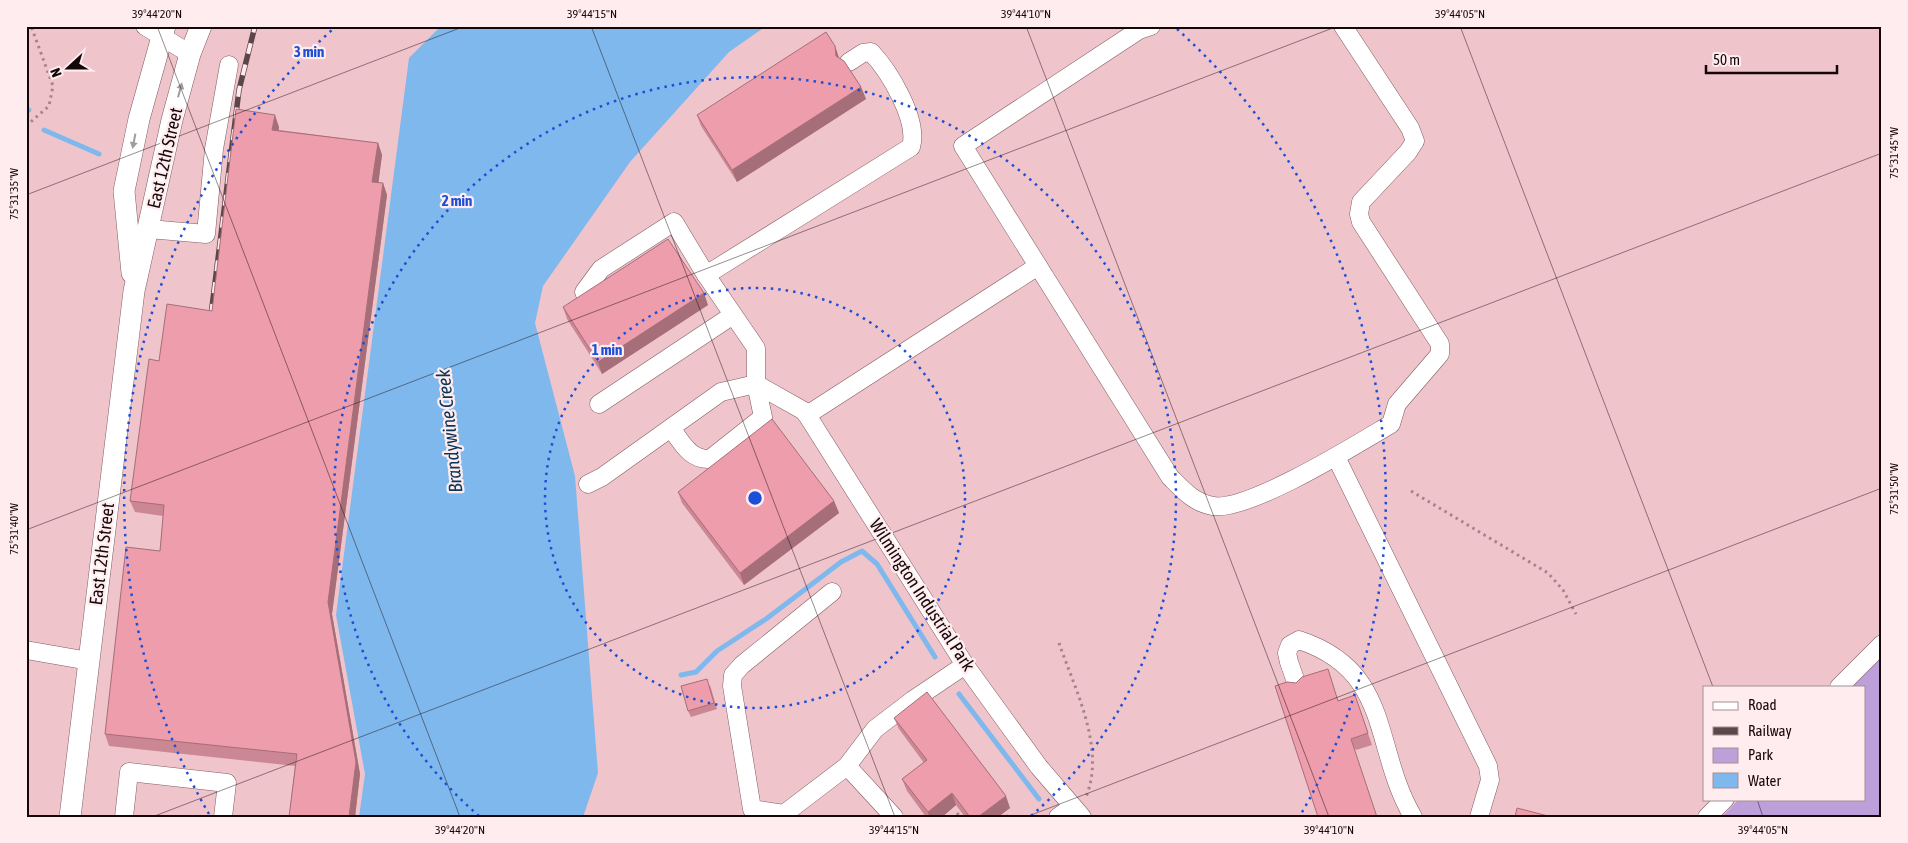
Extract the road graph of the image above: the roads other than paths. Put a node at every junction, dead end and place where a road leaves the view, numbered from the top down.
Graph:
1 (201, 26) edge
2 (1151, 26) edge
3 (1343, 26) edge
4 (157, 30) edge
5 (190, 54) junction
6 (849, 62) dead end
7 (229, 65) dead end
8 (149, 229) junction
9 (1038, 266) junction
10 (706, 275) junction
11 (134, 291) junction
12 (584, 292) edge
13 (733, 315) junction
14 (756, 384) junction
15 (599, 404) dead end
16 (807, 415) junction
17 (671, 428) junction
18 (1336, 456) junction
19 (588, 484) dead end
20 (832, 592) dead end
21 (1882, 644) edge
22 (26, 650) edge
23 (89, 661) junction
24 (965, 665) junction
25 (1296, 685) edge
26 (1840, 686) edge
27 (847, 766) junction
28 (1724, 800) edge
29 (749, 813) edge
30 (1073, 814) edge
31 (70, 817) edge
32 (124, 817) edge
33 (223, 817) edge
34 (894, 817) edge
35 (1413, 817) edge
36 (1479, 817) edge
37 (1707, 817) edge

1 - 5 main road, East 12th Street
2 - 9 street
3 - 18 street
4 - 5 street
4 -> 11 main road, East 12th Street
8 -> 5 main road, East 12th Street
6 - 10 street
7 - 8 street
8 - 11 main road, East 12th Street
9 - 16 street
9 - 18 street
10 - 12 street
10 - 13 street
11 - 23 main road, East 12th Street
13 - 14 street
13 - 15 street
14 - 16 street, Wilmington Industrial Park
14 - 17 street
14 - 17 street
16 - 24 street, Wilmington Industrial Park
17 - 19 street
18 - 36 street
20 - 29 street
21 - 26 street
22 - 23 street
23 - 31 main road, East 12th Street
24 - 27 street
24 - 30 street, Wilmington Industrial Park
25 - 35 street
27 - 29 street
27 - 34 street
28 - 37 street
32 - 33 street

